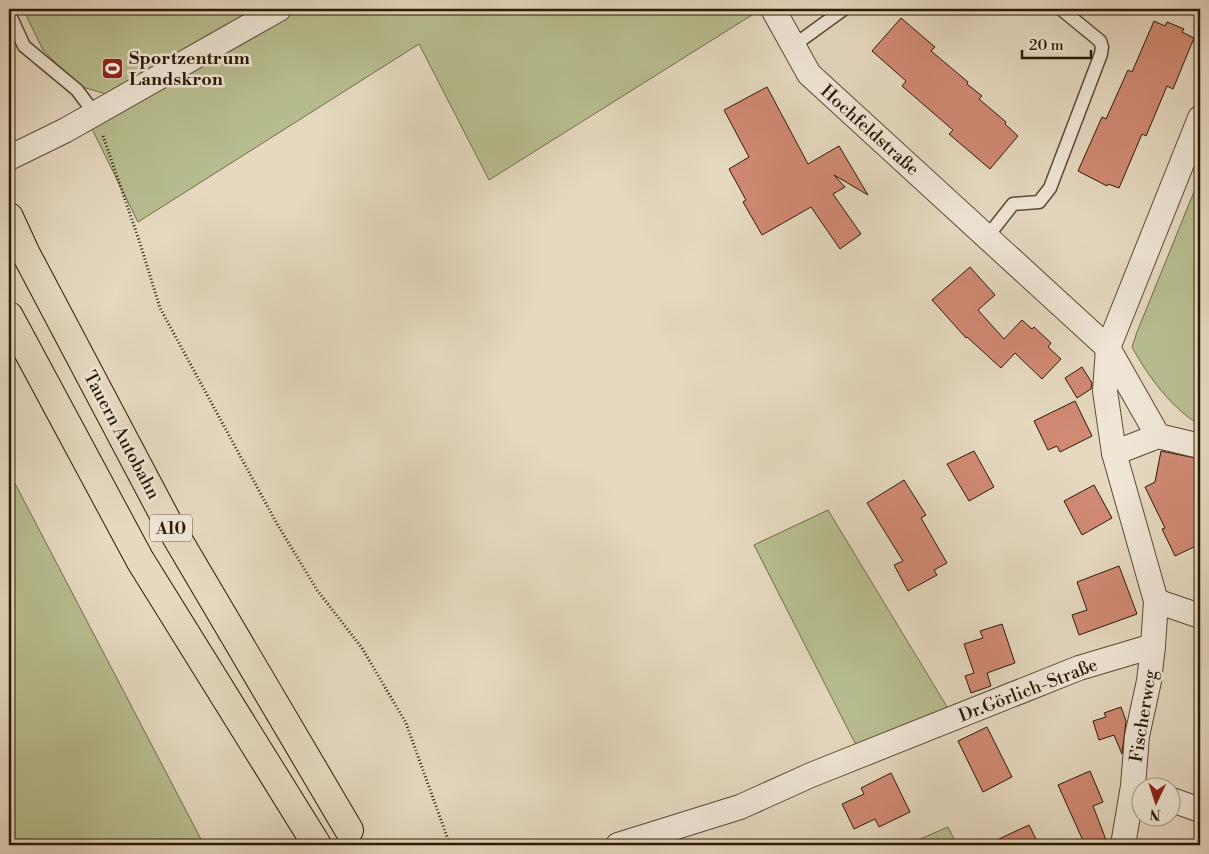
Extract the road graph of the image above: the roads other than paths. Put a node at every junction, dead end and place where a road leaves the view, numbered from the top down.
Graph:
1 (279, 9) edge
2 (773, 9) edge
3 (844, 9) edge
4 (1060, 9) edge
5 (9, 13) edge
6 (793, 46) junction
7 (95, 114) junction
8 (1200, 118) edge
9 (9, 158) edge
10 (9, 216) edge
11 (986, 237) junction
12 (9, 316) edge
13 (1108, 348) junction
14 (1158, 436) junction
15 (1200, 446) edge
16 (1114, 453) junction
17 (1156, 600) junction
18 (1200, 616) edge
19 (1154, 646) junction
20 (1137, 776) edge
21 (1182, 804) edge
22 (1132, 808) edge
23 (1200, 810) edge
24 (349, 830) dead end
25 (317, 845) edge
26 (618, 845) edge
27 (1123, 845) edge

1 - 7 street
2 - 6 street, Hochfeldstraße
3 - 6 lane
4 - 11 lane
5 - 7 lane
6 - 11 street, Hochfeldstraße
7 - 9 street
8 - 13 street
10 - 24 highway, Tauern Autobahn / A10
11 - 13 street, Hochfeldstraße
12 - 25 highway, A10
13 - 14 street, Hochfeldstraße
13 - 16 street
14 - 15 street
14 - 16 street
16 - 17 street
17 - 18 street
17 - 19 street
19 - 20 street, Fischerweg
19 - 26 street, Dr.Görlich-Straße
21 - 23 street
22 - 27 street, Fischerweg

